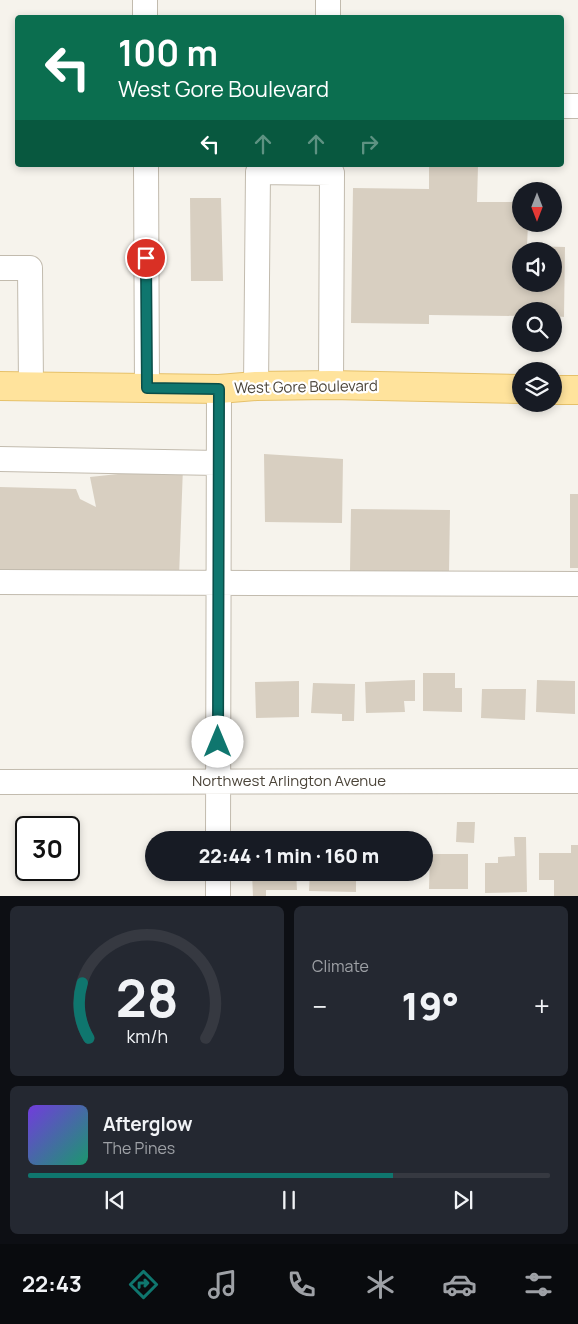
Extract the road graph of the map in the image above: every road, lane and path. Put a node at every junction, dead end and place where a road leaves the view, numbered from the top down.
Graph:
1 (144, 0) edge
2 (328, 0) edge
3 (145, 15) edge
4 (328, 15) edge
5 (564, 106) edge
6 (578, 106) edge
7 (146, 167) edge
8 (0, 268) edge
9 (331, 384) junction
10 (0, 386) edge
11 (31, 386) junction
12 (256, 386) junction
13 (147, 388) junction
14 (219, 389) junction
15 (512, 389) edge
16 (562, 390) edge
17 (578, 390) edge
18 (0, 459) edge
19 (218, 463) junction
20 (0, 582) edge
21 (218, 582) junction
22 (578, 584) edge
23 (578, 780) edge
24 (0, 782) edge
25 (218, 782) junction
26 (218, 831) edge
27 (218, 881) edge
28 (218, 896) edge

1 - 3 street
2 - 4 street
5 - 6 street
7 - 13 street
8 - 11 street
9 - 12 main road, West Gore Boulevard
9 - 12 street
9 - 15 main road, West Gore Boulevard
10 - 11 main road, West Gore Boulevard
11 - 13 main road, West Gore Boulevard
12 - 14 main road, West Gore Boulevard
13 - 14 main road, West Gore Boulevard
14 - 19 street
16 - 17 main road
18 - 19 street
19 - 21 street
20 - 21 street
21 - 22 street
21 - 25 street
23 - 25 street, Northwest Arlington Avenue
24 - 25 street, Northwest Arlington Avenue
25 - 26 street
27 - 28 street

